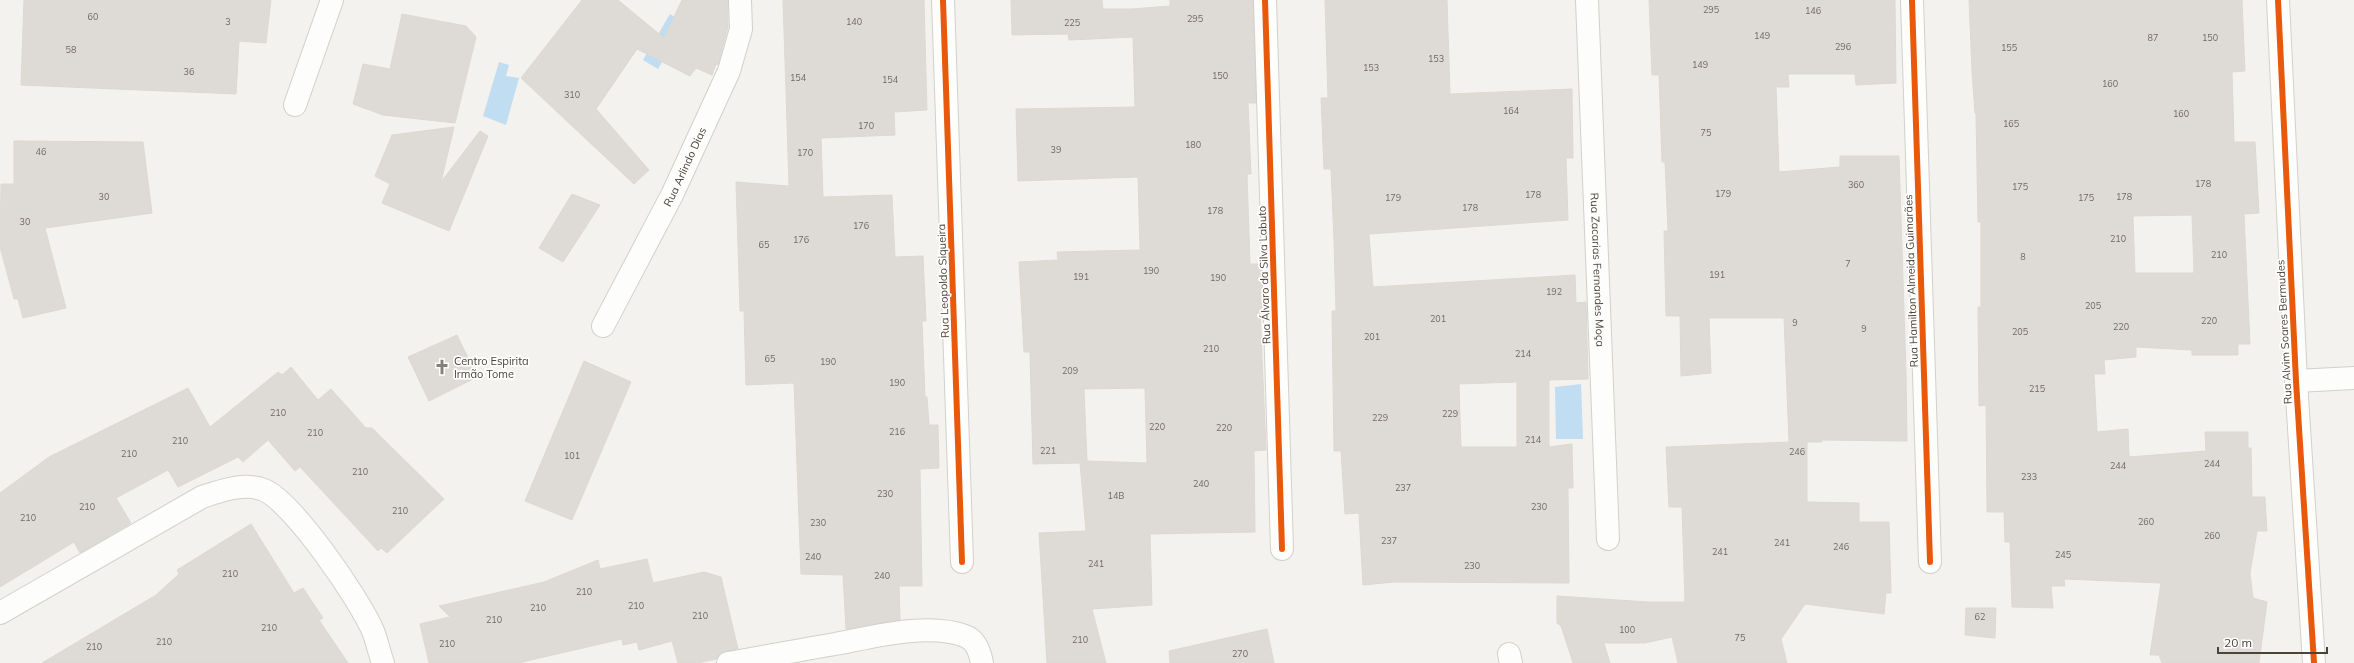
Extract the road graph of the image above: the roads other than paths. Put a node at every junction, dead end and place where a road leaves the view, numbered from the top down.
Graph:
1 (332, 0) edge
2 (740, 0) edge
3 (944, 0) edge
4 (1265, 0) edge
5 (1587, 0) edge
6 (1912, 0) edge
7 (2278, 0) edge
8 (295, 105) dead end
9 (603, 326) dead end
10 (2354, 378) edge
11 (2296, 381) junction
12 (1608, 539) dead end
13 (1282, 549) dead end
14 (962, 562) dead end
15 (1930, 562) dead end
16 (0, 613) edge
17 (383, 663) edge
18 (728, 663) edge
19 (982, 663) edge
20 (2314, 663) edge

1 - 8 street
2 - 9 street, Rua Arlindo Dias
3 - 14 street, Rua Leopoldo Siqueira
4 - 13 street, Rua Álvaro da Silva Labuto
5 - 12 street, Rua Zacarias Fernandes Moça
6 - 15 street, Rua Hamilton Almeida Guimarães
7 - 11 street, Rua Alvim Soares Bermudes
10 - 11 street
11 - 20 street, Rua Alvim Soares Bermudes
16 - 17 street
18 - 19 street

